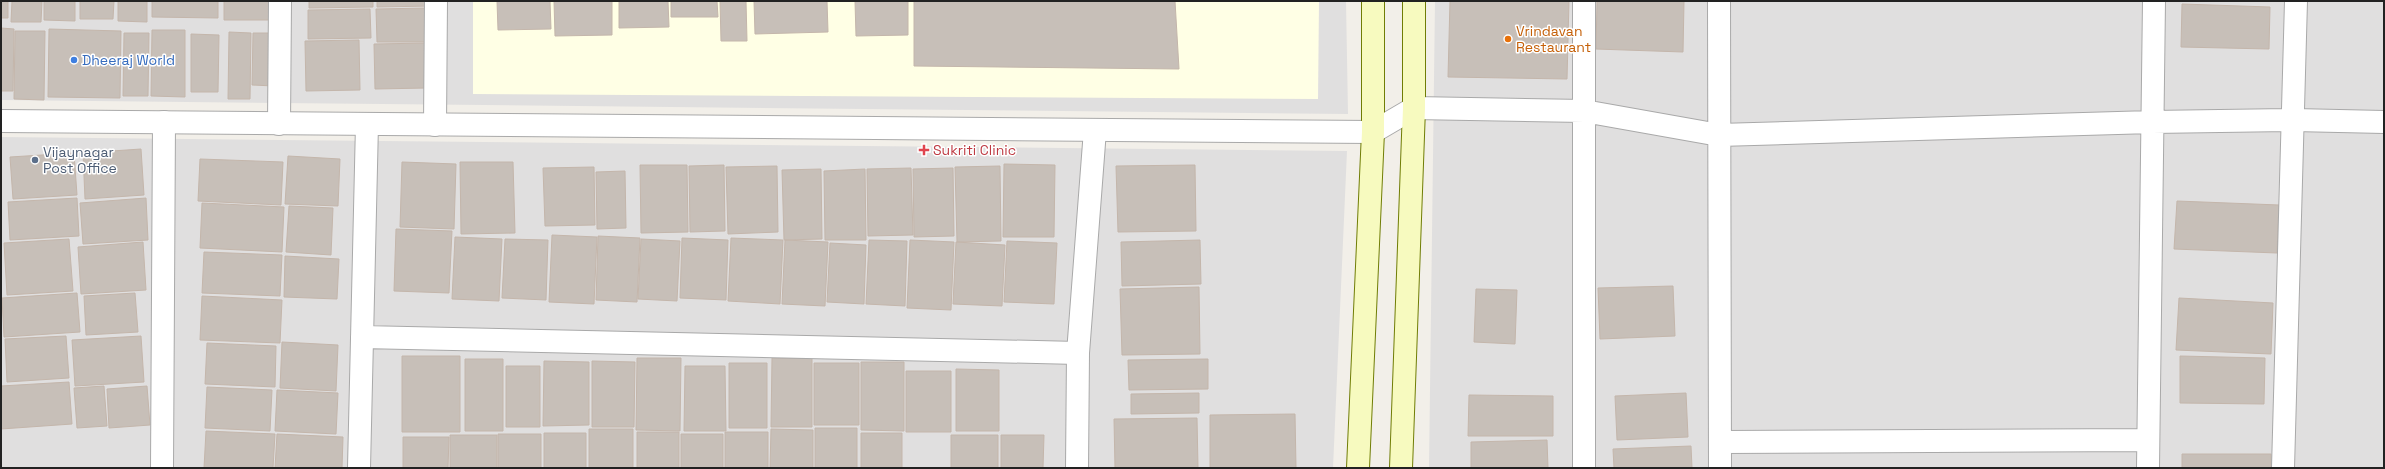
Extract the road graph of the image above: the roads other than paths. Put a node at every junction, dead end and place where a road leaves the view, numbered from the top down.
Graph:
1 (280, 1) edge
2 (436, 1) edge
3 (1373, 1) edge
4 (1414, 1) edge
5 (1584, 1) edge
6 (1719, 1) edge
7 (2154, 1) edge
8 (2296, 1) edge
9 (1414, 108) junction
10 (1584, 111) junction
11 (2294, 120) junction
12 (1, 121) edge
13 (164, 122) junction
14 (2152, 122) junction
15 (2384, 122) edge
16 (279, 124) junction
17 (367, 124) junction
18 (436, 125) junction
19 (1095, 130) junction
20 (1374, 132) junction
21 (1719, 135) junction
22 (362, 336) junction
23 (1078, 353) junction
24 (2148, 440) junction
25 (1722, 442) junction
26 (162, 468) edge
27 (359, 468) edge
28 (1077, 468) edge
29 (1358, 468) edge
30 (1401, 468) edge
31 (1584, 468) edge
32 (1720, 468) edge
33 (2148, 468) edge
34 (2283, 468) edge

1 - 16 street
2 - 18 street
3 - 20 main road
4 - 9 main road
5 - 10 street
6 - 21 street
7 - 14 street
8 - 11 street
9 - 10 street
9 - 20 street
9 - 30 main road
10 - 21 street
10 - 31 street
11 - 14 street
11 - 15 street
11 - 34 street
12 - 13 street
13 - 16 street
13 - 26 street
14 - 21 street
14 - 24 street
16 - 17 street
17 - 18 street
17 - 22 street
18 - 19 street
19 - 20 street
19 - 23 street
20 - 29 main road
21 - 25 street
22 - 23 street
22 - 27 street
23 - 28 street
24 - 25 street
24 - 33 street
25 - 32 street

